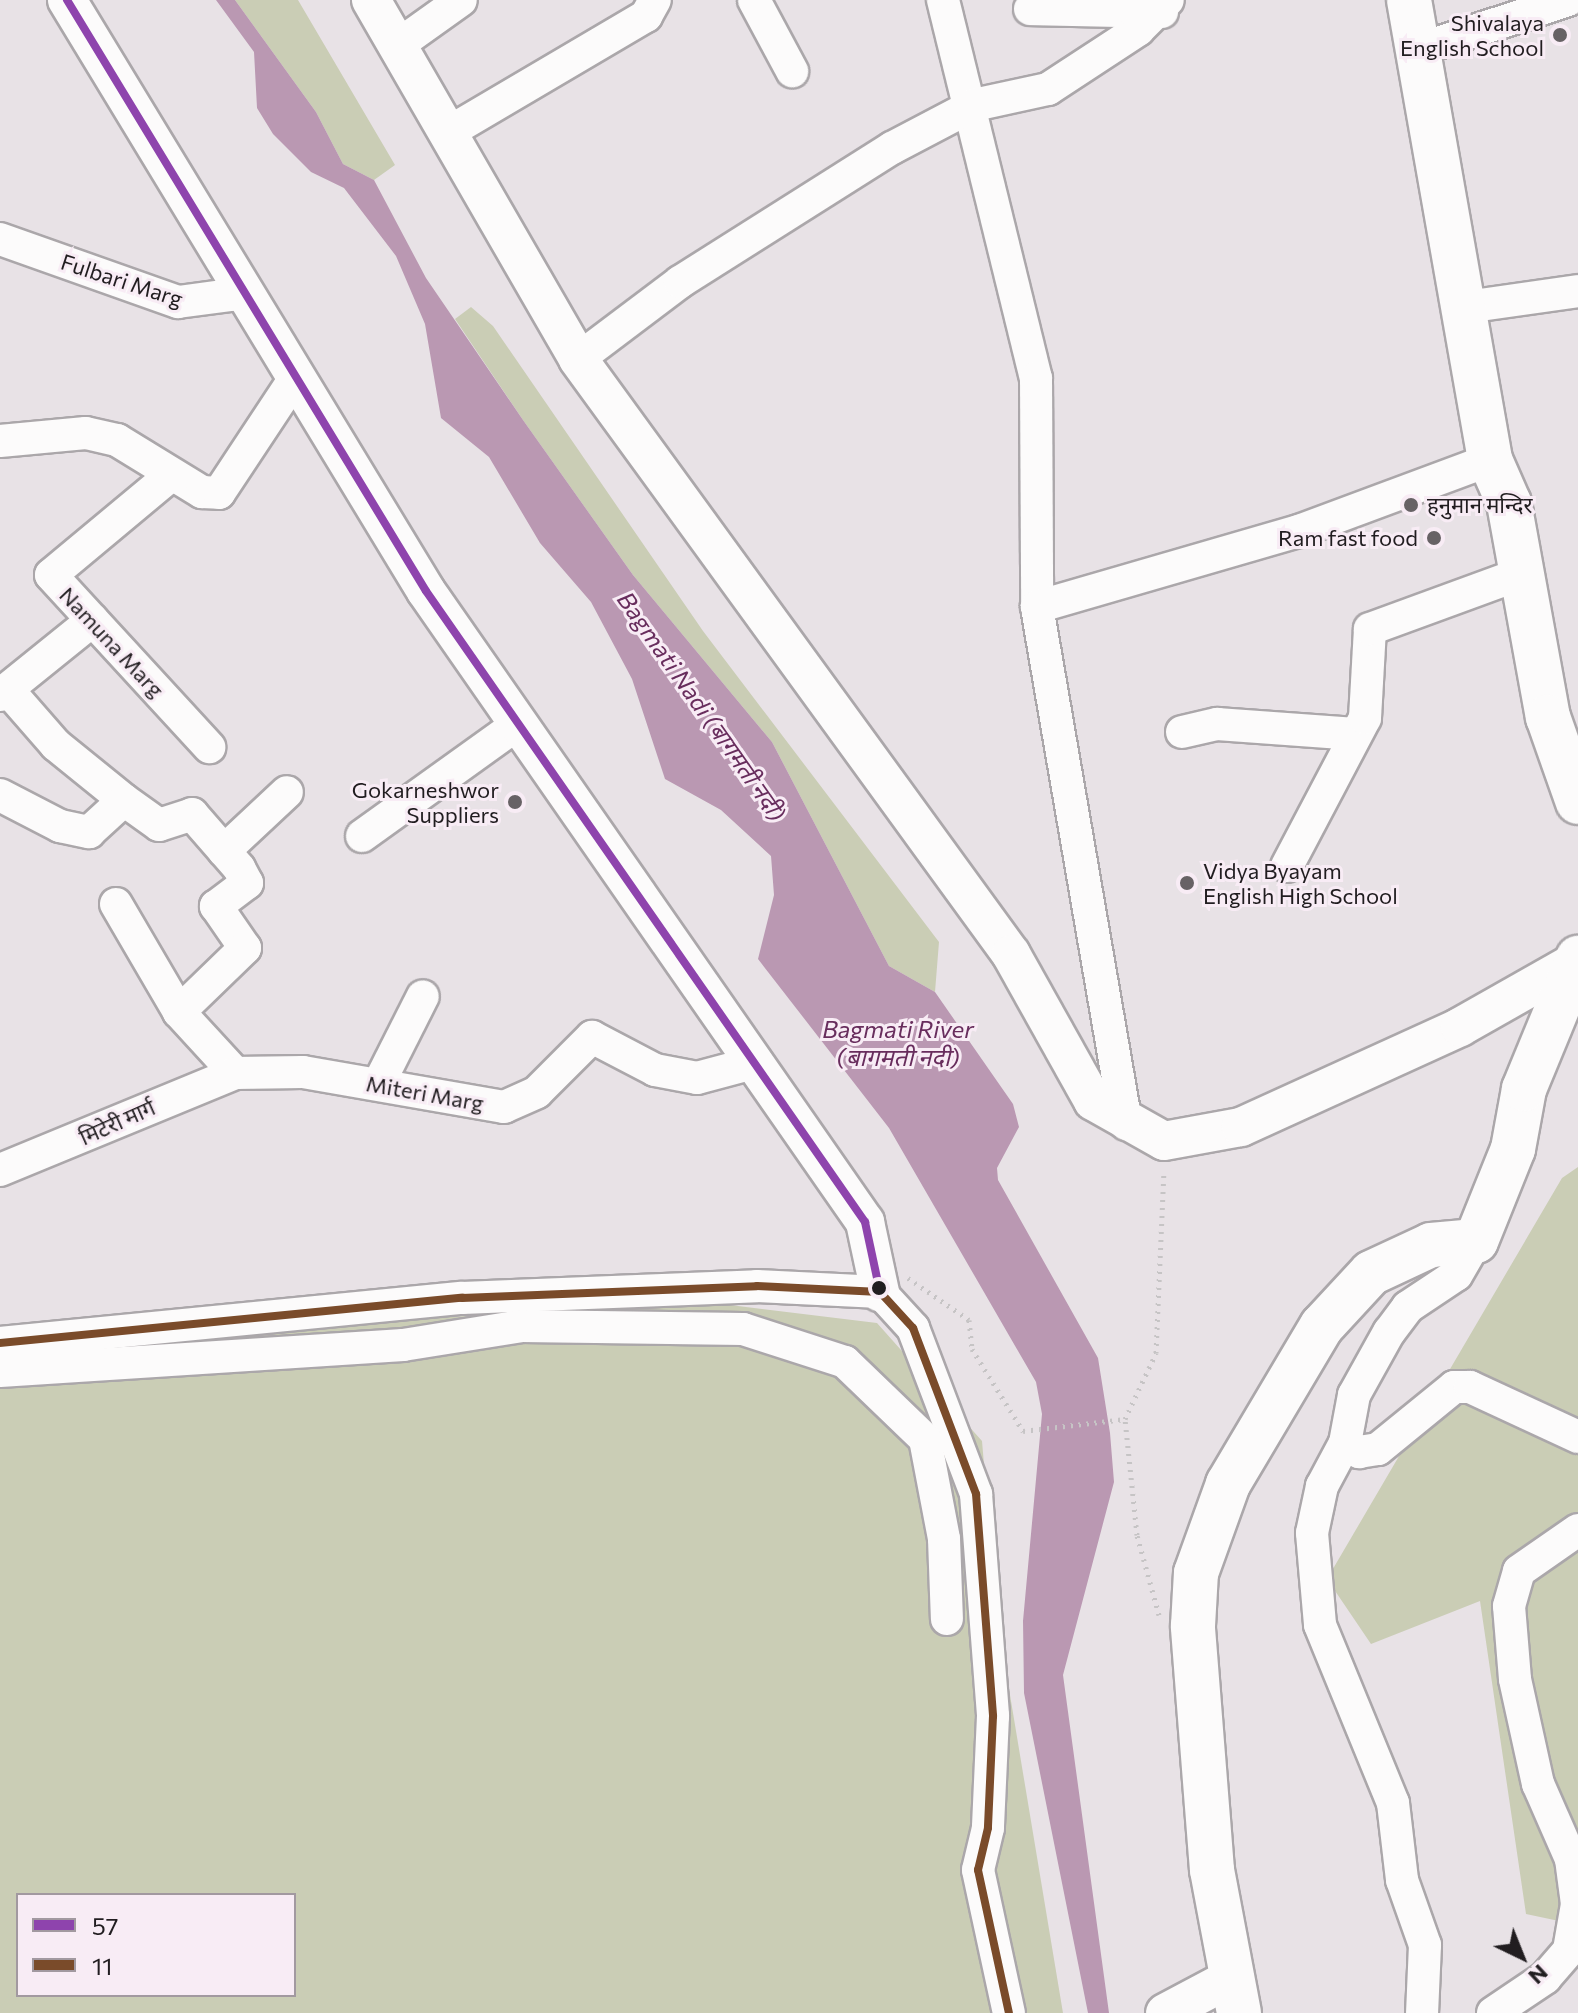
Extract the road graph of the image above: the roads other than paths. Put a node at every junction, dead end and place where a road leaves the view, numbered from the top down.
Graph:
1 (67, 0) edge
2 (371, 0) edge
3 (461, 0) edge
4 (655, 0) edge
5 (754, 0) edge
6 (943, 0) edge
7 (1409, 0) edge
8 (1568, 0) edge
9 (1165, 6) edge
10 (1030, 9) dead end
11 (398, 45) junction
12 (1420, 49) junction
13 (792, 71) dead end
14 (974, 105) junction
15 (449, 132) junction
16 (0, 239) edge
17 (239, 281) junction
18 (1578, 291) edge
19 (1466, 307) junction
20 (578, 359) junction
21 (295, 378) junction
22 (0, 441) edge
23 (1490, 460) junction
24 (171, 475) junction
25 (1520, 574) junction
26 (1037, 607) junction
27 (93, 620) junction
28 (4, 692) edge
29 (518, 724) junction
30 (1182, 732) dead end
31 (1356, 734) junction
32 (209, 747) dead end
33 (287, 792) dead end
34 (0, 795) edge
35 (124, 800) junction
36 (1578, 802) edge
37 (362, 836) dead end
38 (224, 851) junction
39 (1287, 866) dead end
40 (116, 904) dead end
41 (1576, 960) edge
42 (423, 996) dead end
43 (179, 1012) junction
44 (757, 1062) junction
45 (235, 1073) junction
46 (379, 1083) junction
47 (1126, 1124) junction
48 (0, 1170) edge
49 (1476, 1241) junction
50 (875, 1281) junction
51 (0, 1343) edge
52 (0, 1371) edge
53 (1578, 1437) edge
54 (1345, 1443) junction
55 (1578, 1530) edge
56 (947, 1619) dead end
57 (1234, 1996) edge
58 (1009, 2013) edge
59 (1165, 2013) edge
60 (1422, 2013) edge
61 (1493, 2013) edge

1 - 17 street
2 - 11 street
3 - 11 street
4 - 15 street
5 - 13 street
6 - 14 street
7 - 12 main road
8 - 12 street
9 - 10 street
9 - 14 street
11 - 15 street
12 - 19 main road
14 - 20 street
14 - 26 street
15 - 20 street
16 - 17 street, Fulbari Marg
17 - 21 street
18 - 19 street
19 - 23 main road
20 - 47 street
21 - 24 street
21 - 29 street
22 - 24 street
23 - 25 main road
23 - 26 street
24 - 27 street, Namuna Marg
25 - 31 street
25 - 36 main road
26 - 47 street
27 - 28 street
27 - 32 street, Namuna Marg
28 - 35 street
29 - 37 street
29 - 44 street
30 - 31 street
31 - 39 street
33 - 38 street
34 - 35 street
35 - 38 street
38 - 43 street
40 - 43 street
41 - 47 street
41 - 49 main road
42 - 46 street
43 - 45 street
44 - 46 street, Miteri Marg
44 - 50 street
45 - 46 street, Miteri Marg
45 - 48 street, मिटेरी मार्ग
49 - 54 street
49 - 57 main road
50 - 51 street
50 - 58 street
52 - 56 street
53 - 54 street
54 - 60 street
55 - 61 street
57 - 59 street

